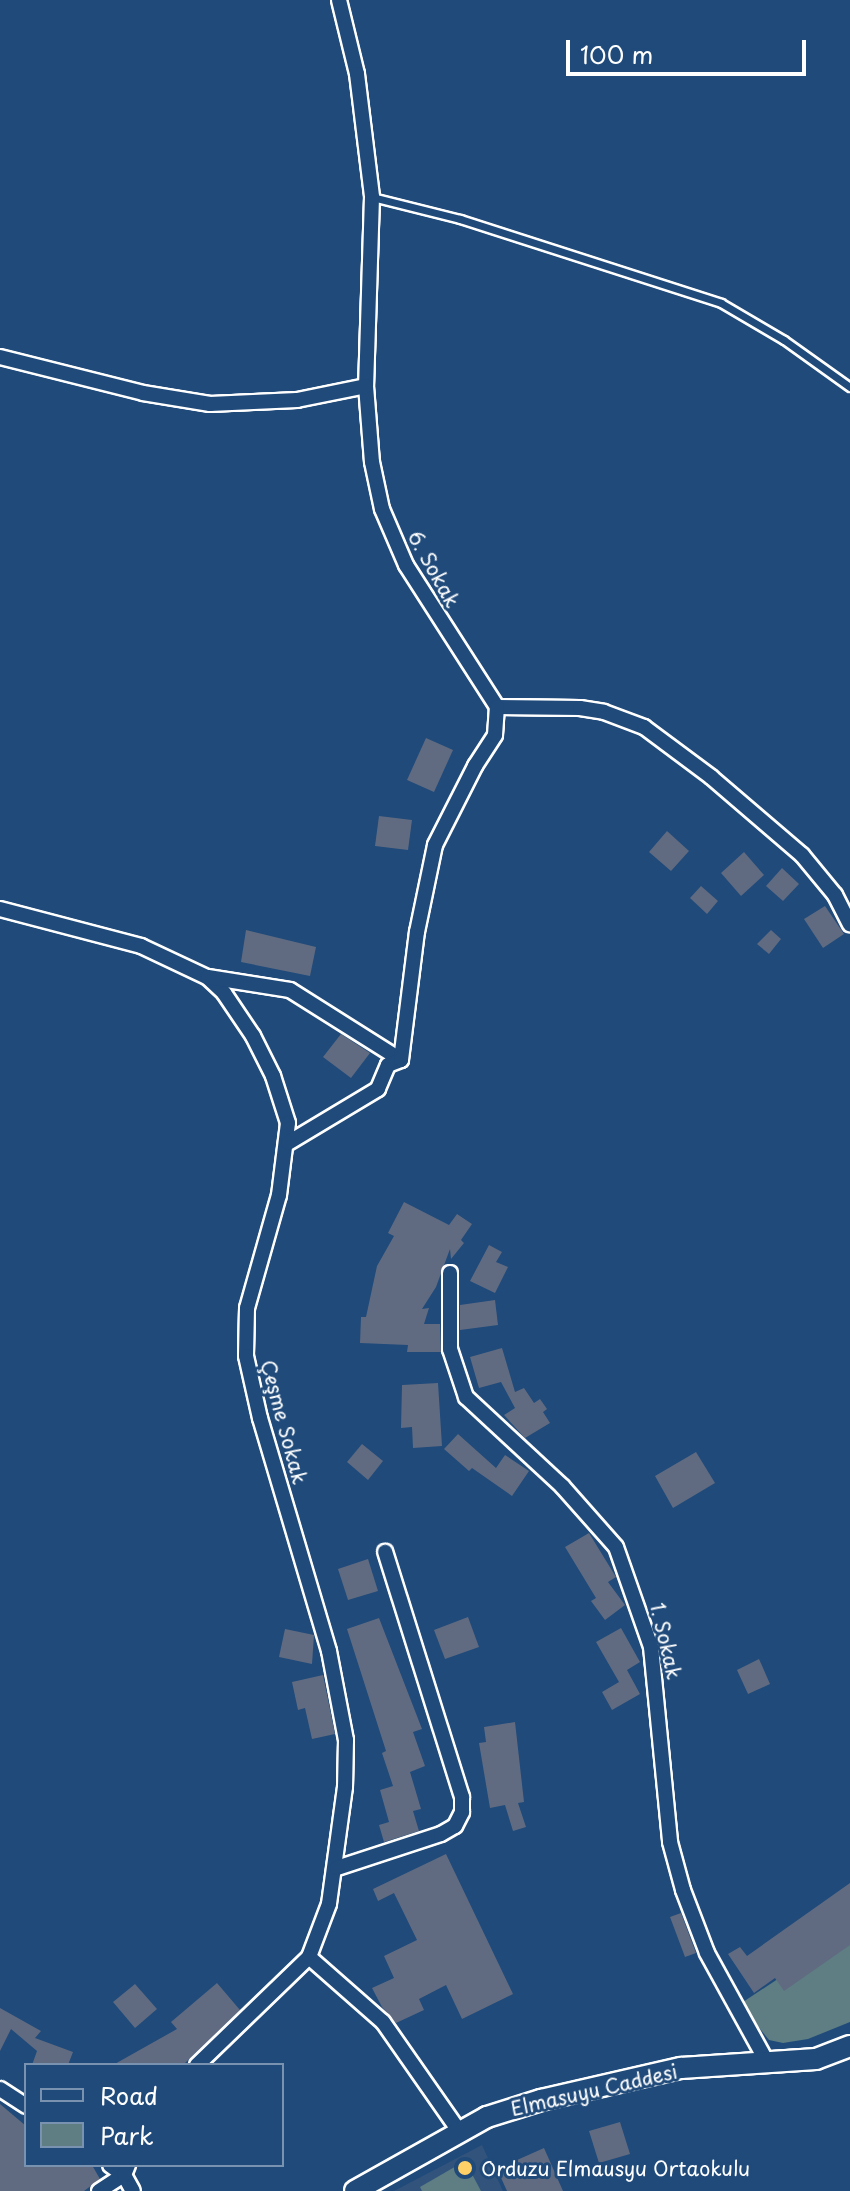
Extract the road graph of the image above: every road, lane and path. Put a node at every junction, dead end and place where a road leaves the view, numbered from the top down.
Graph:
1 (339, 0) edge
2 (372, 197) junction
3 (0, 357) edge
4 (366, 386) junction
5 (850, 387) edge
6 (497, 707) junction
7 (0, 909) edge
8 (850, 924) edge
9 (207, 977) junction
10 (401, 1060) junction
11 (288, 1143) junction
12 (450, 1273) dead end
13 (385, 1552) dead end
14 (337, 1868) junction
15 (309, 1957) junction
16 (850, 2046) edge
17 (199, 2063) edge
18 (768, 2064) junction
19 (0, 2089) edge
20 (24, 2105) edge
21 (461, 2134) junction
22 (126, 2170) edge
23 (99, 2191) edge
24 (133, 2191) edge
25 (355, 2191) edge

1 - 2 street, 6. Sokak
2 - 4 street, 6. Sokak
2 - 5 lane
3 - 4 street
4 - 6 street, 6. Sokak
6 - 8 street
6 - 10 street
7 - 9 street, Çeşme Sokak
9 - 10 street
9 - 11 street, Çeşme Sokak
10 - 11 street
11 - 14 street, Çeşme Sokak
12 - 18 street, 1. Sokak
13 - 14 street
14 - 15 street, Çeşme Sokak
15 - 17 street, Çeşme Sokak
15 - 21 street
16 - 18 street, Elmasuyu Caddesi
18 - 21 street, Elmasuyu Caddesi
19 - 20 street
21 - 25 street, Elmasuyu Caddesi
22 - 23 street
22 - 24 street

